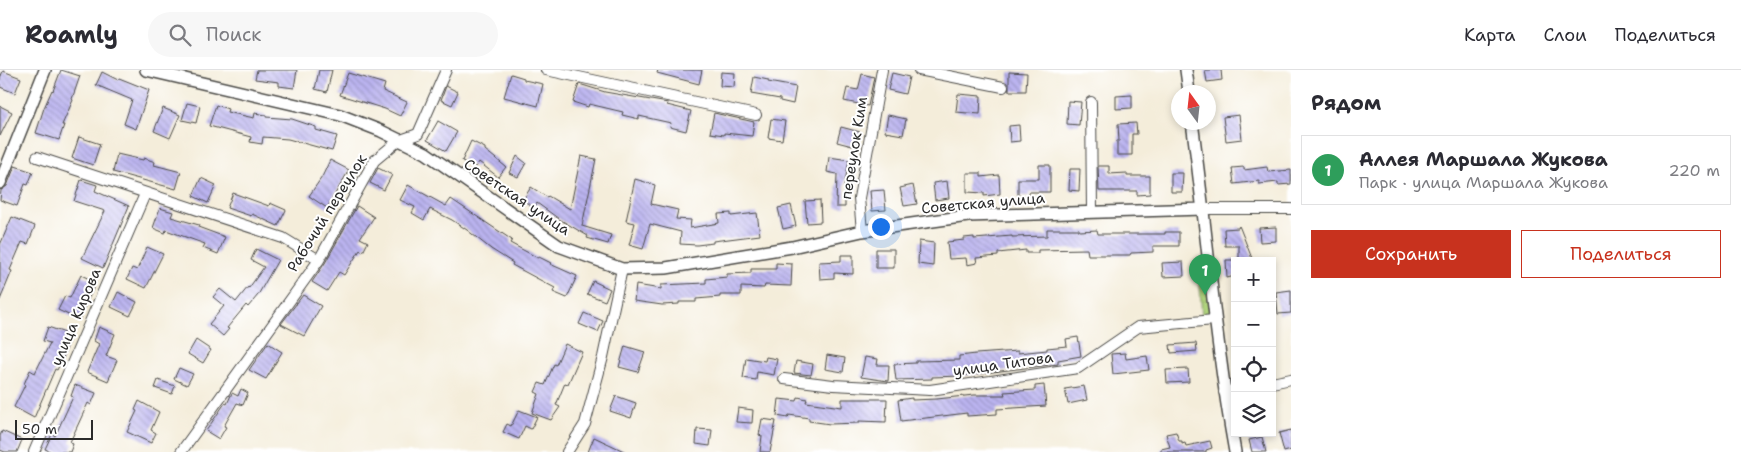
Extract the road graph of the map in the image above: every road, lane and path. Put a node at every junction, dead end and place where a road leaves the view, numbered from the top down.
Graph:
1 (45, 70) edge
2 (146, 70) edge
3 (446, 70) edge
4 (546, 70) edge
5 (882, 70) edge
6 (920, 70) edge
7 (1186, 70) edge
8 (1187, 85) edge
9 (1004, 87) dead end
10 (1091, 102) dead end
11 (756, 115) dead end
12 (1193, 130) edge
13 (398, 141) junction
14 (37, 157) dead end
15 (0, 183) edge
16 (145, 194) junction
17 (1204, 208) junction
18 (1291, 209) edge
19 (1092, 212) junction
20 (862, 231) junction
21 (319, 260) junction
22 (622, 269) junction
23 (1214, 320) junction
24 (784, 378) dead end
25 (1291, 379) edge
26 (1276, 382) edge
27 (1230, 391) edge
28 (34, 452) edge
29 (181, 452) edge
30 (567, 452) edge
31 (1235, 452) edge

1 - 15 street
2 - 13 street, Советская улица
3 - 13 street, Рабочий переулок
4 - 11 street
5 - 20 street, переулок Ким
6 - 9 street
7 - 8 street
10 - 19 street
12 - 17 street
13 - 21 street, Рабочий переулок
13 - 22 street, Советская улица
14 - 16 street
16 - 21 street
16 - 28 street, улица Кирова
17 - 18 street, Советская улица
17 - 19 street, Советская улица
17 - 23 street
19 - 20 street, Советская улица
20 - 22 street, Советская улица
21 - 29 street, Рабочий переулок
22 - 30 street
23 - 24 street, улица Титова
23 - 27 street
25 - 26 street
27 - 31 street

